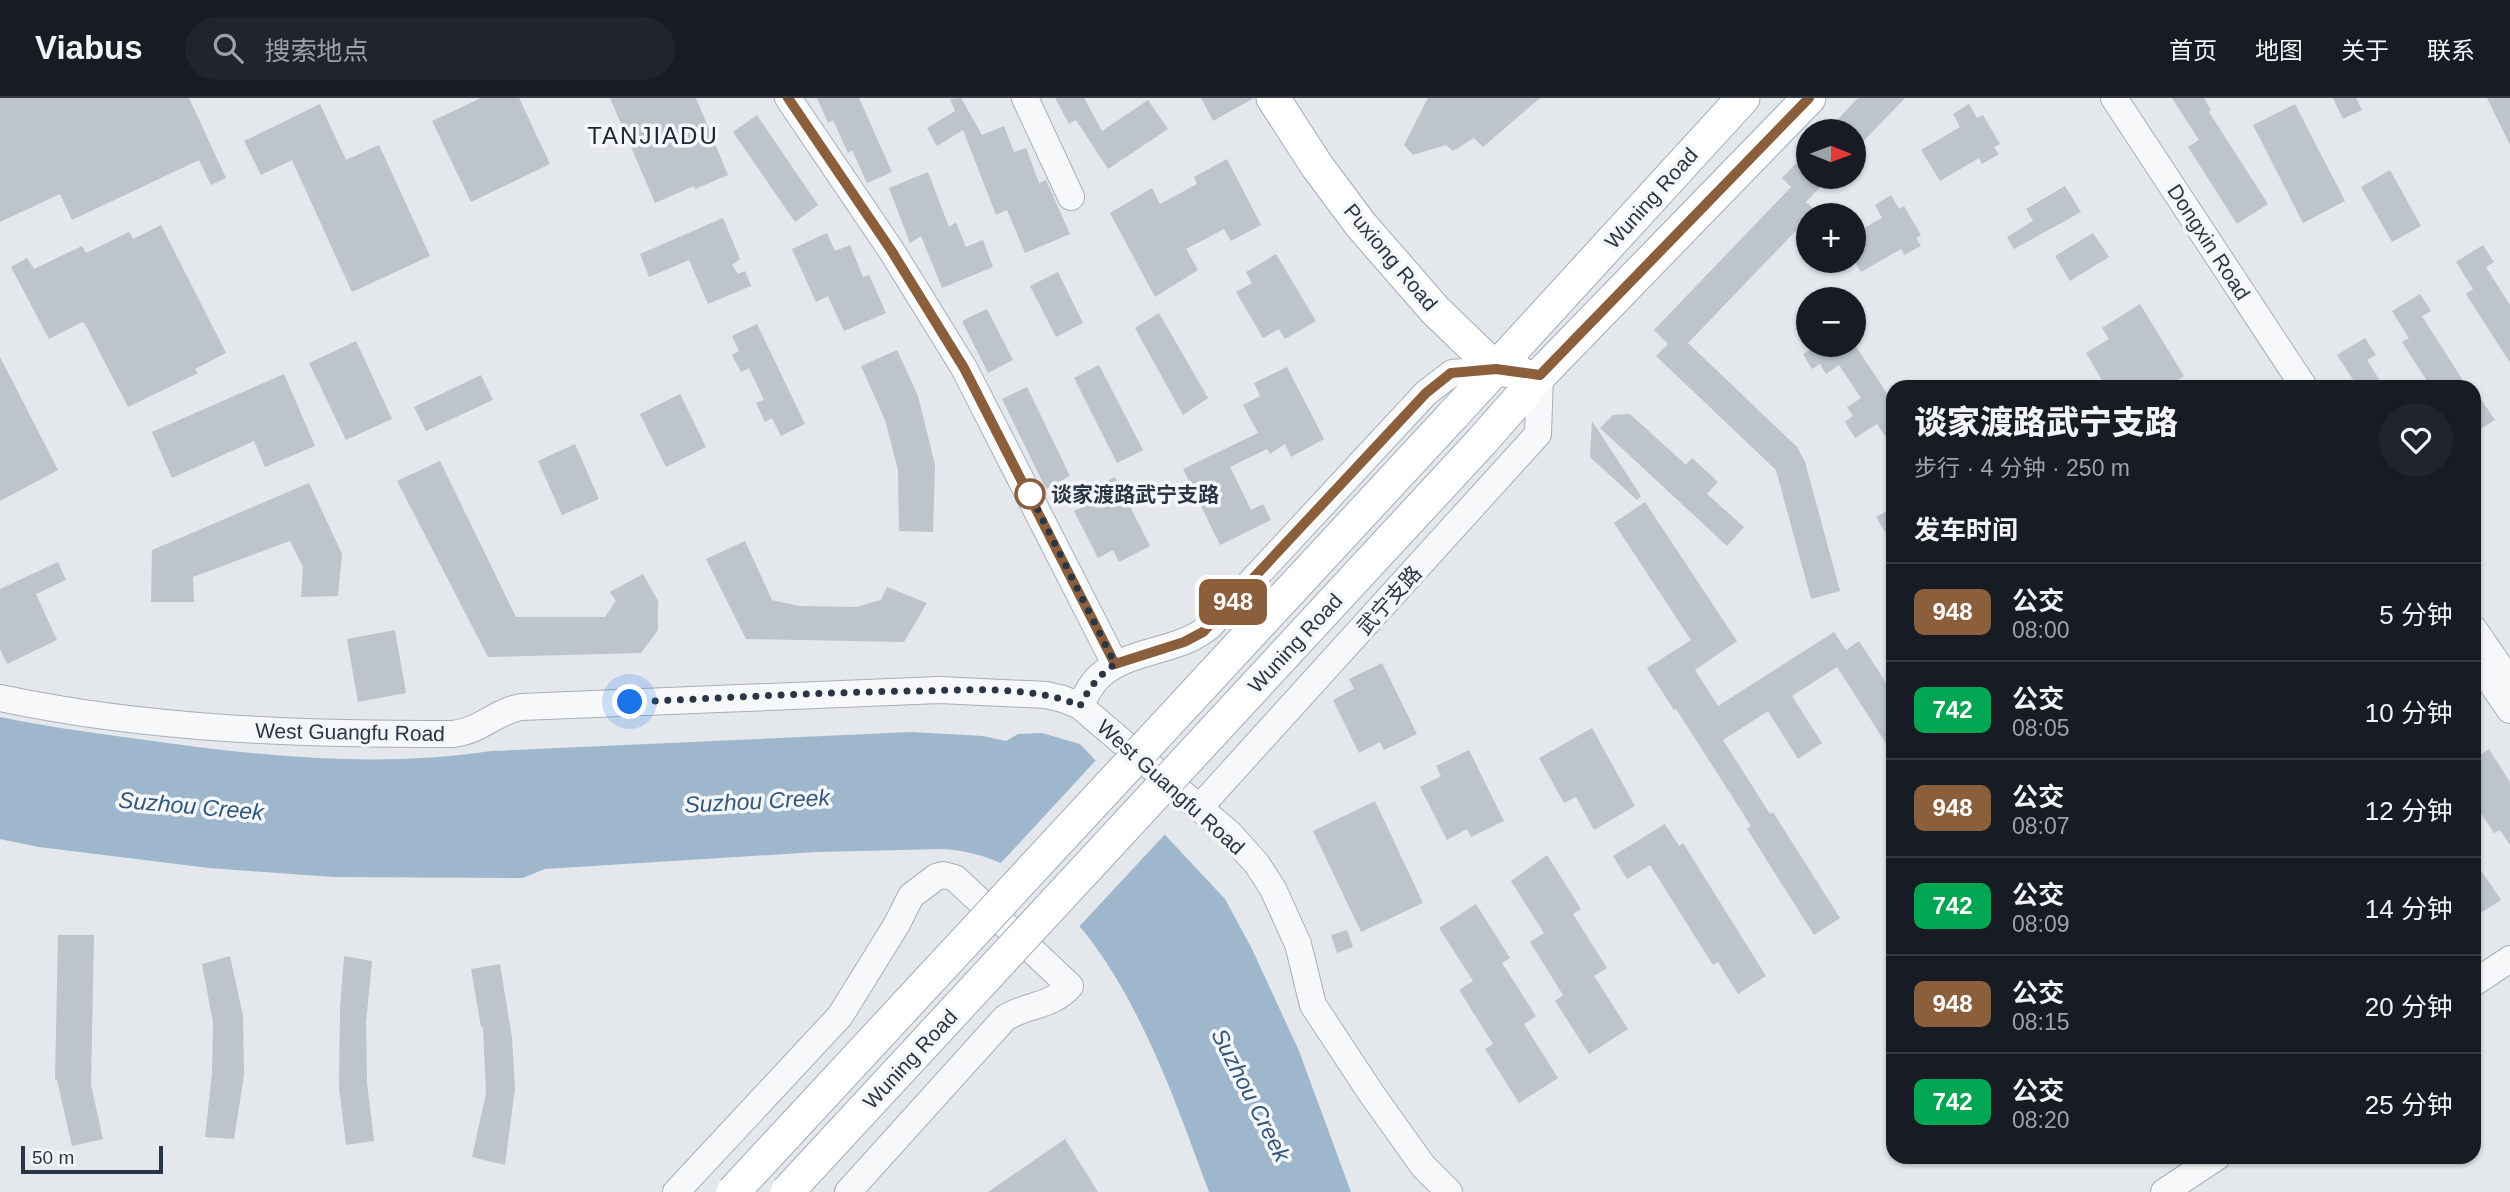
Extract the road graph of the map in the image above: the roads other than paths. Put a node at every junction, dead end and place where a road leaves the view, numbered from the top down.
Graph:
1 (788, 98) edge
2 (1025, 98) edge
3 (1273, 98) edge
4 (1742, 98) edge
5 (1809, 98) edge
6 (2114, 98) edge
7 (1071, 197) dead end
8 (1496, 369) junction
9 (1540, 375) junction
10 (2299, 380) edge
11 (2481, 639) edge
12 (1115, 664) junction
13 (2481, 668) edge
14 (2510, 682) edge
15 (0, 698) edge
16 (1080, 706) junction
17 (2510, 710) edge
18 (1199, 808) junction
19 (2510, 959) edge
20 (2481, 978) edge
21 (2206, 1164) edge
22 (676, 1192) edge
23 (733, 1192) edge
24 (787, 1192) edge
25 (848, 1192) edge
26 (1449, 1192) edge
27 (2164, 1192) edge

1 - 12 street
2 - 7 street
3 - 8 main road, Puxiong Road
4 - 8 main road, Wuning Road
5 - 9 main road, Wuning Road
6 - 10 street, Dongxin Road
8 - 9 main road
8 - 12 street
8 - 23 main road, Wuning Road, bridge
9 - 18 street, 武宁支路
9 - 24 main road, Wuning Road, bridge
11 - 14 street
12 - 16 street
13 - 17 street
15 - 16 street, West Guangfu Road
16 - 18 street, West Guangfu Road
18 - 26 street, West Guangfu Road
19 - 20 street
21 - 27 street
22 - 25 street

